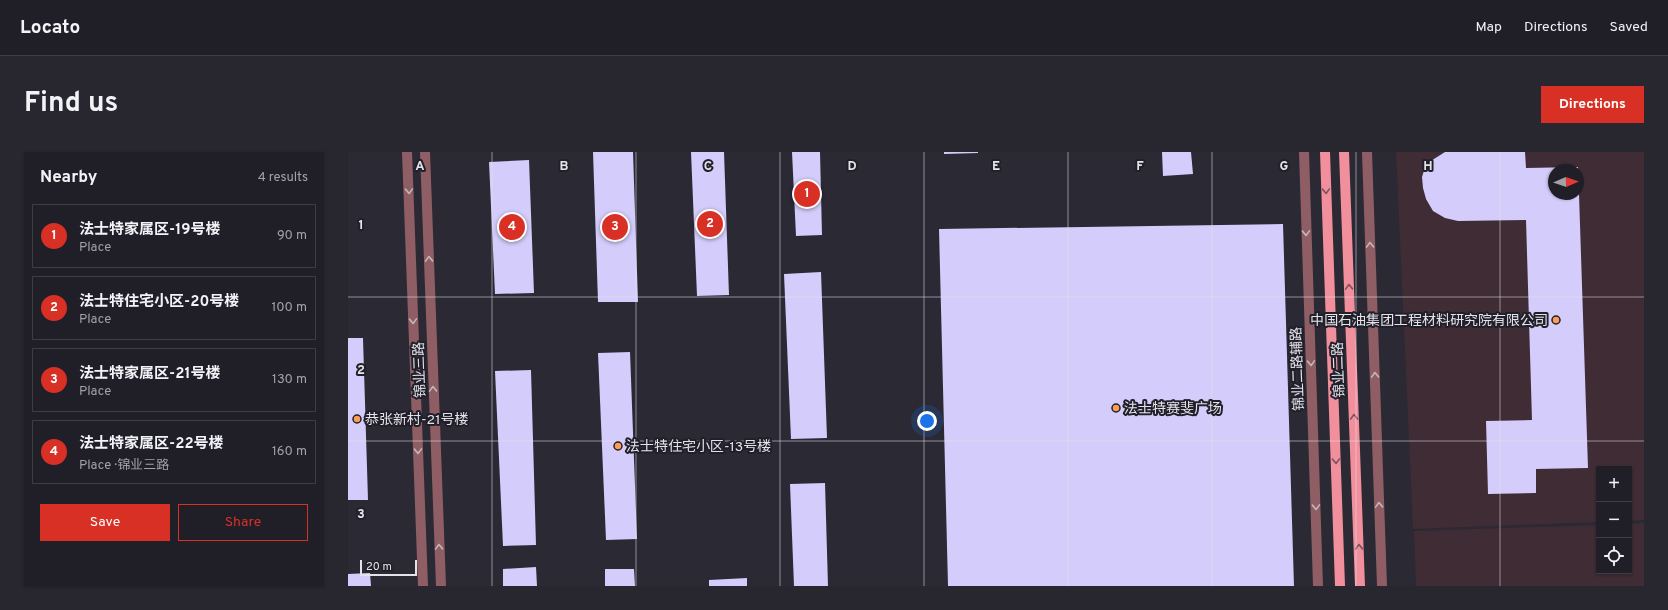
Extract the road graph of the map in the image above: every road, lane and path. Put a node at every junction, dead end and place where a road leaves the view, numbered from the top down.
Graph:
1 (407, 152) edge
2 (425, 152) edge
3 (1304, 152) edge
4 (1325, 152) edge
5 (1344, 152) edge
6 (1367, 152) edge
7 (423, 586) edge
8 (441, 586) edge
9 (1318, 586) edge
10 (1340, 586) edge
11 (1360, 586) edge
12 (1382, 586) edge

1 -> 7 street, 锦业三路
8 -> 2 street, 锦业三路
3 -> 9 street, 锦业二路辅路
4 -> 10 main road, 锦业二路
11 -> 5 main road, 锦业二路
12 -> 6 street

